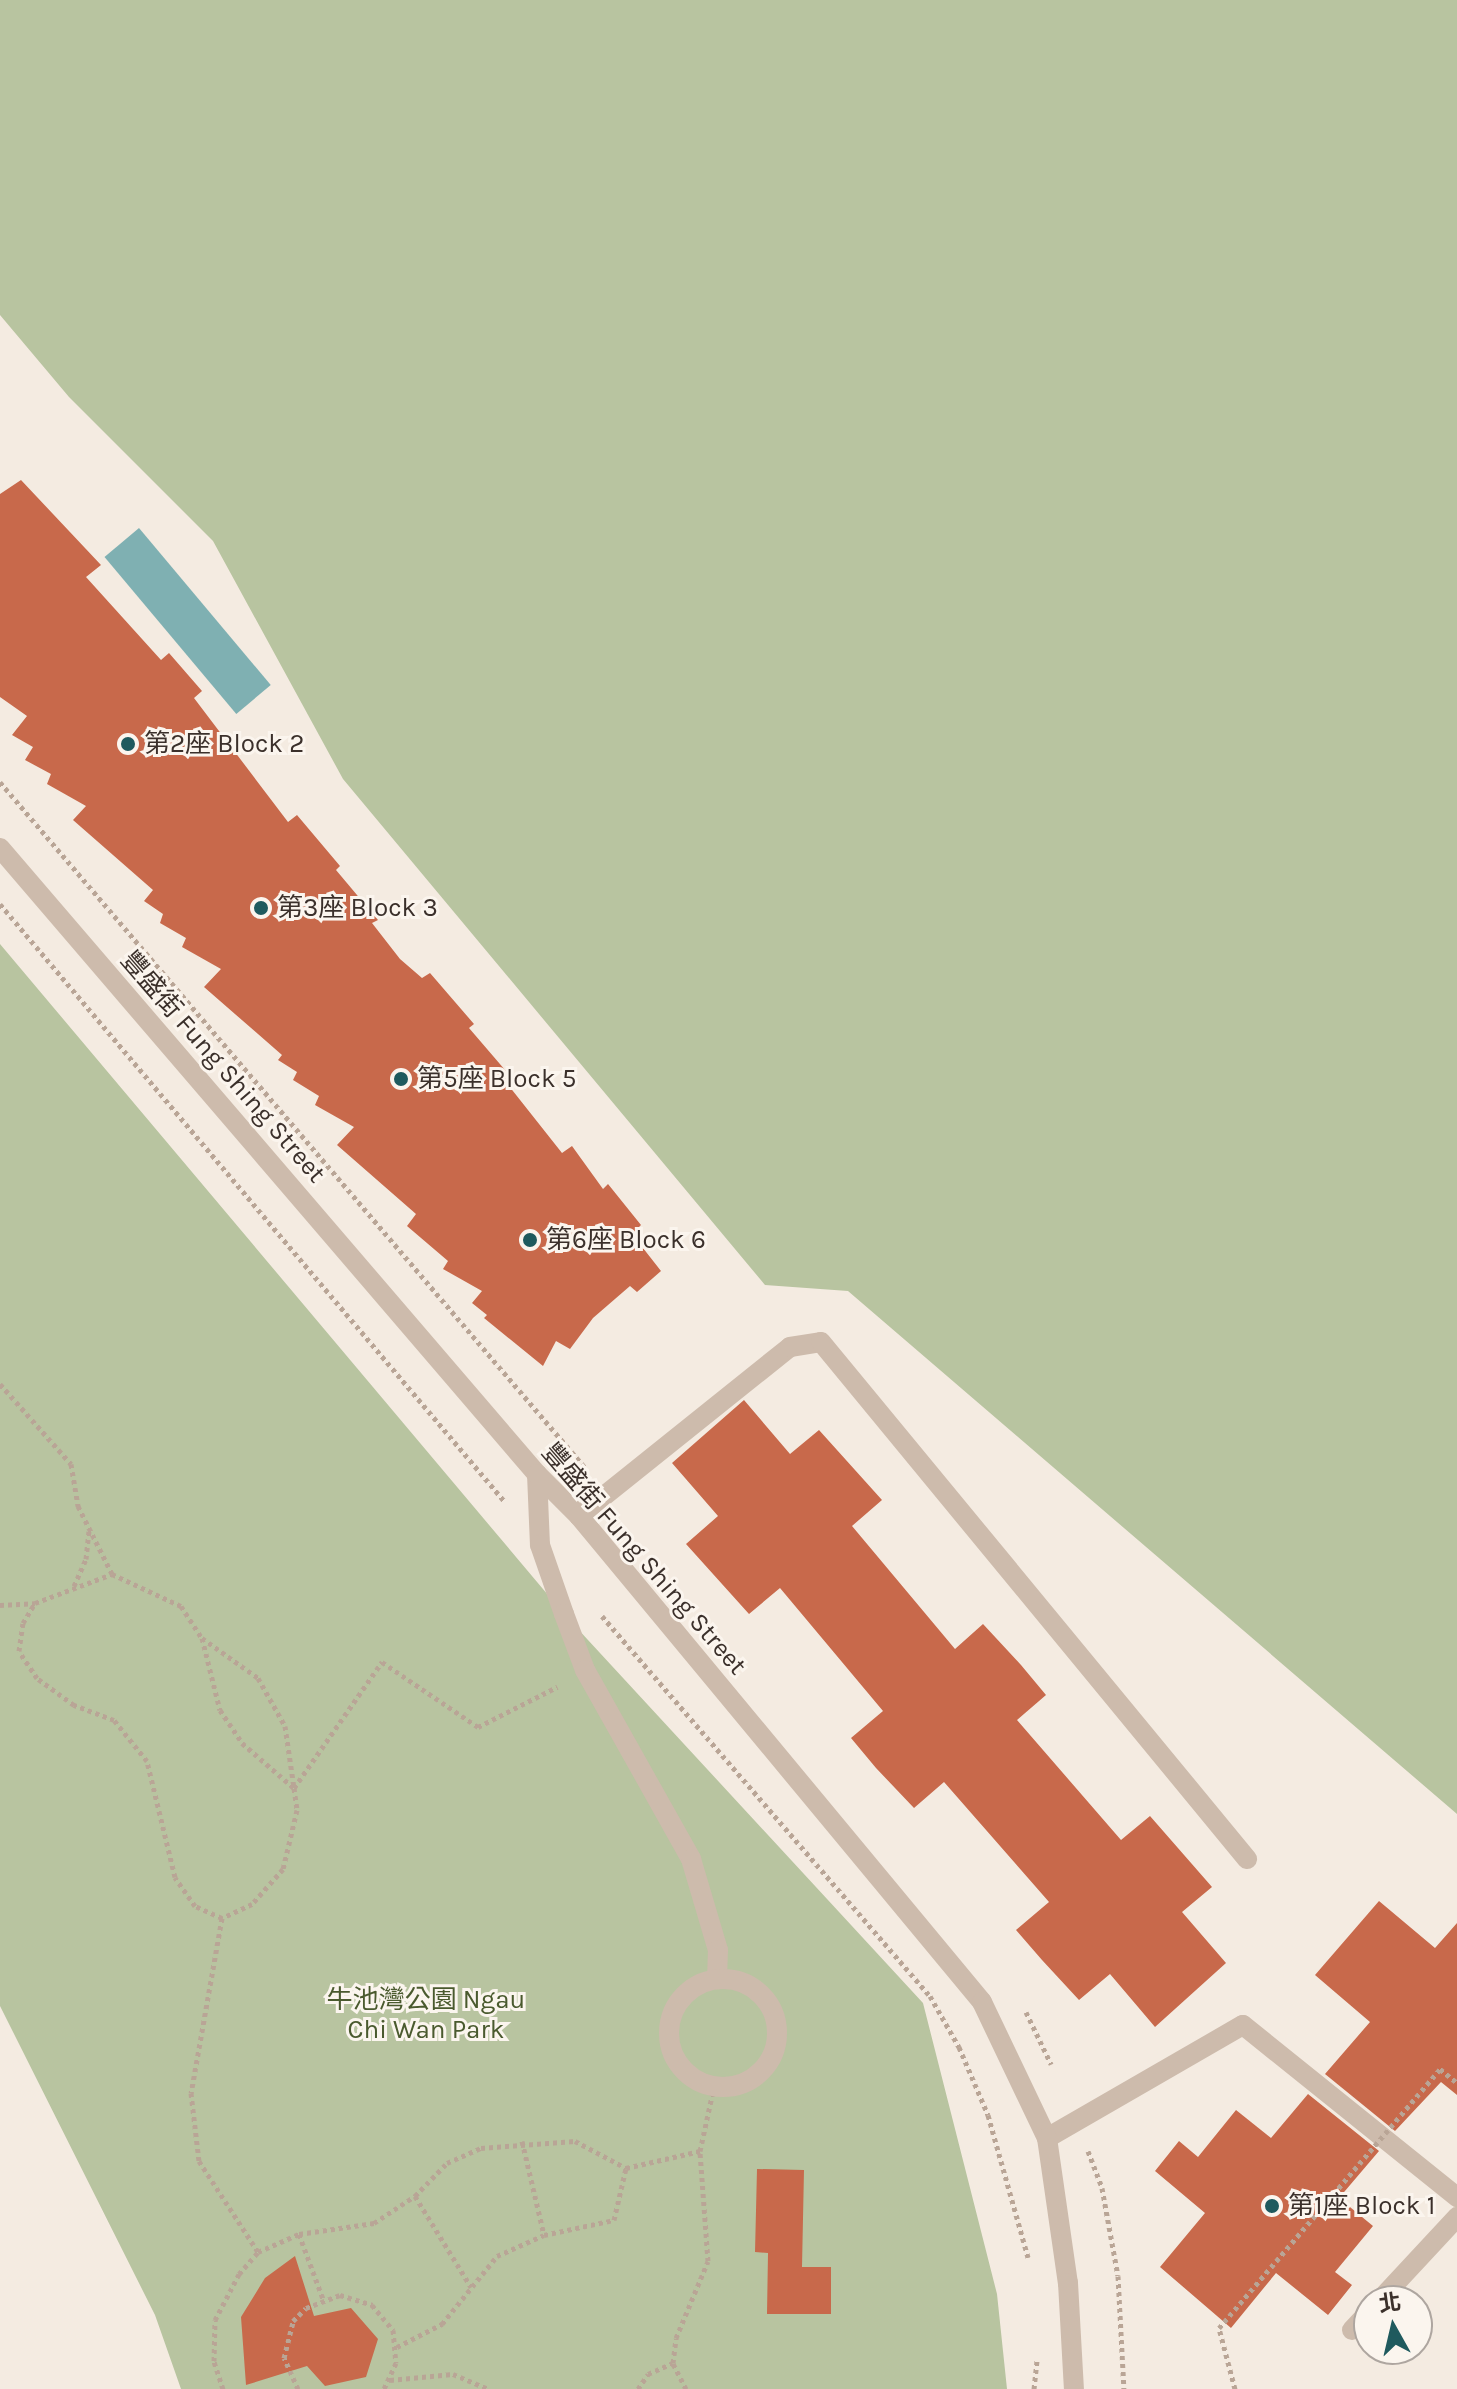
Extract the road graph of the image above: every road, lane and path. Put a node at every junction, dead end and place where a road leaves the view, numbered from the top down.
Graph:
1 (0, 848) edge
2 (0, 1384) edge
3 (537, 1474) junction
4 (579, 1516) junction
5 (89, 1531) junction
6 (112, 1574) junction
7 (73, 1586) junction
8 (35, 1603) junction
9 (0, 1605) edge
10 (202, 1638) junction
11 (561, 1685) dead end
12 (294, 1788) junction
13 (1247, 1859) dead end
14 (222, 1918) junction
15 (717, 1979) junction
16 (1457, 2083) edge
17 (714, 2087) junction
18 (1047, 2138) junction
19 (522, 2141) junction
20 (700, 2151) junction
21 (626, 2168) junction
22 (415, 2196) junction
23 (1457, 2197) edge
24 (1457, 2217) edge
25 (299, 2234) junction
26 (544, 2235) junction
27 (258, 2252) junction
28 (1394, 2285) edge
29 (472, 2287) junction
30 (323, 2299) junction
31 (397, 2347) junction
32 (673, 2363) junction
33 (390, 2380) junction
34 (223, 2389) edge
35 (298, 2389) edge
36 (384, 2389) edge
37 (488, 2389) edge
38 (638, 2389) edge
39 (686, 2389) edge
40 (1074, 2389) edge
41 (1235, 2389) edge

1 - 3 street, 豐盛街 Fung Shing Street
2 - 5 path
3 - 4 street, 豐盛街 Fung Shing Street
3 - 15 street
4 - 13 street
4 - 18 street, 豐盛街 Fung Shing Street
5 - 6 path
5 - 7 path
6 - 7 path
6 - 10 path
7 - 8 path
8 - 9 path
8 - 14 path
10 - 12 path
10 - 12 path
11 - 12 path
12 - 14 path
14 - 27 path
15 - 17 street
15 - 17 street
16 - 41 path, bridge
17 - 20 path
18 - 23 street
18 - 40 street, 豐盛街 Fung Shing Street
19 - 21 path
19 - 22 path
19 - 26 path
20 - 21 path
20 - 32 path
21 - 26 path
22 - 25 path
22 - 29 path
24 - 28 street
25 - 27 path
25 - 30 path
26 - 29 path
27 - 34 path
29 - 31 path
30 - 31 path
30 - 35 path
31 - 33 path
32 - 38 path
32 - 39 path
33 - 36 path
33 - 37 path

